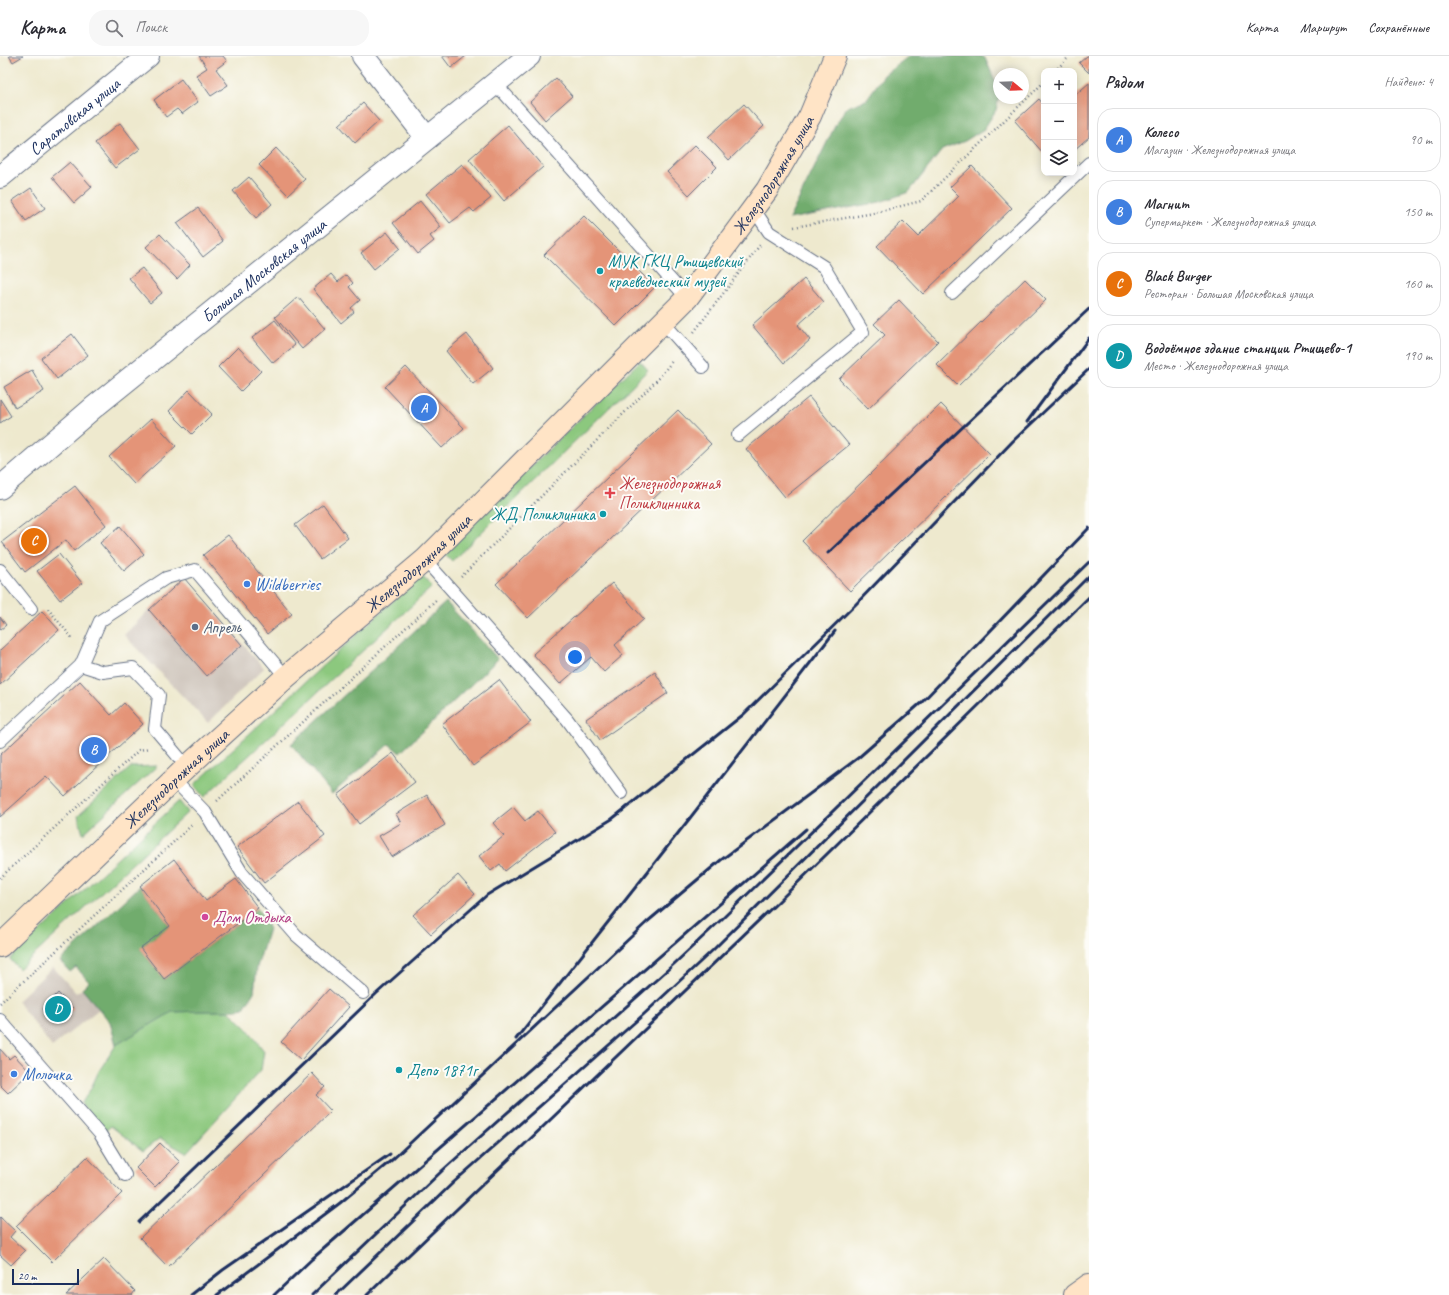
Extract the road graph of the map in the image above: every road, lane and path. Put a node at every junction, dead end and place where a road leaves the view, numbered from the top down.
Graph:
1 (148, 56) edge
2 (363, 56) edge
3 (530, 56) edge
4 (835, 56) edge
5 (1067, 59) dead end
6 (1058, 68) edge
7 (496, 84) junction
8 (1041, 85) edge
9 (427, 138) junction
10 (1089, 163) edge
11 (0, 177) edge
12 (753, 208) junction
13 (769, 232) junction
14 (952, 293) dead end
15 (687, 298) junction
16 (662, 321) junction
17 (703, 367) dead end
18 (738, 436) dead end
19 (0, 488) edge
20 (424, 560) junction
21 (0, 570) edge
22 (31, 609) dead end
23 (81, 665) junction
24 (286, 677) junction
25 (0, 741) edge
26 (169, 745) junction
27 (180, 773) junction
28 (621, 793) dead end
29 (0, 878) edge
30 (0, 946) edge
31 (363, 993) dead end
32 (0, 1020) edge
33 (125, 1175) dead end
34 (1089, 1285) edge
35 (1075, 1295) edge

1 - 11 street, Саратовская улица
2 - 9 street
3 - 7 street, Большая Московская улица
4 - 12 street, Железнодорожная улица
5 - 6 path
7 - 9 street, Большая Московская улица
7 - 15 lane
8 - 13 path
9 - 19 street, Большая Московская улица
10 - 14 lane
12 - 13 lane
12 - 15 street, Железнодорожная улица
13 - 18 lane
15 - 16 street, Железнодорожная улица
16 - 17 lane
16 - 20 street, Железнодорожная улица
20 - 24 street, Железнодорожная улица
20 - 28 lane
21 - 22 lane
23 - 24 lane
23 - 25 lane
23 - 26 lane
24 - 27 street, Железнодорожная улица
26 - 27 lane
26 - 29 path
27 - 30 street, Железнодорожная улица
27 - 31 lane
32 - 33 lane
34 - 35 street

